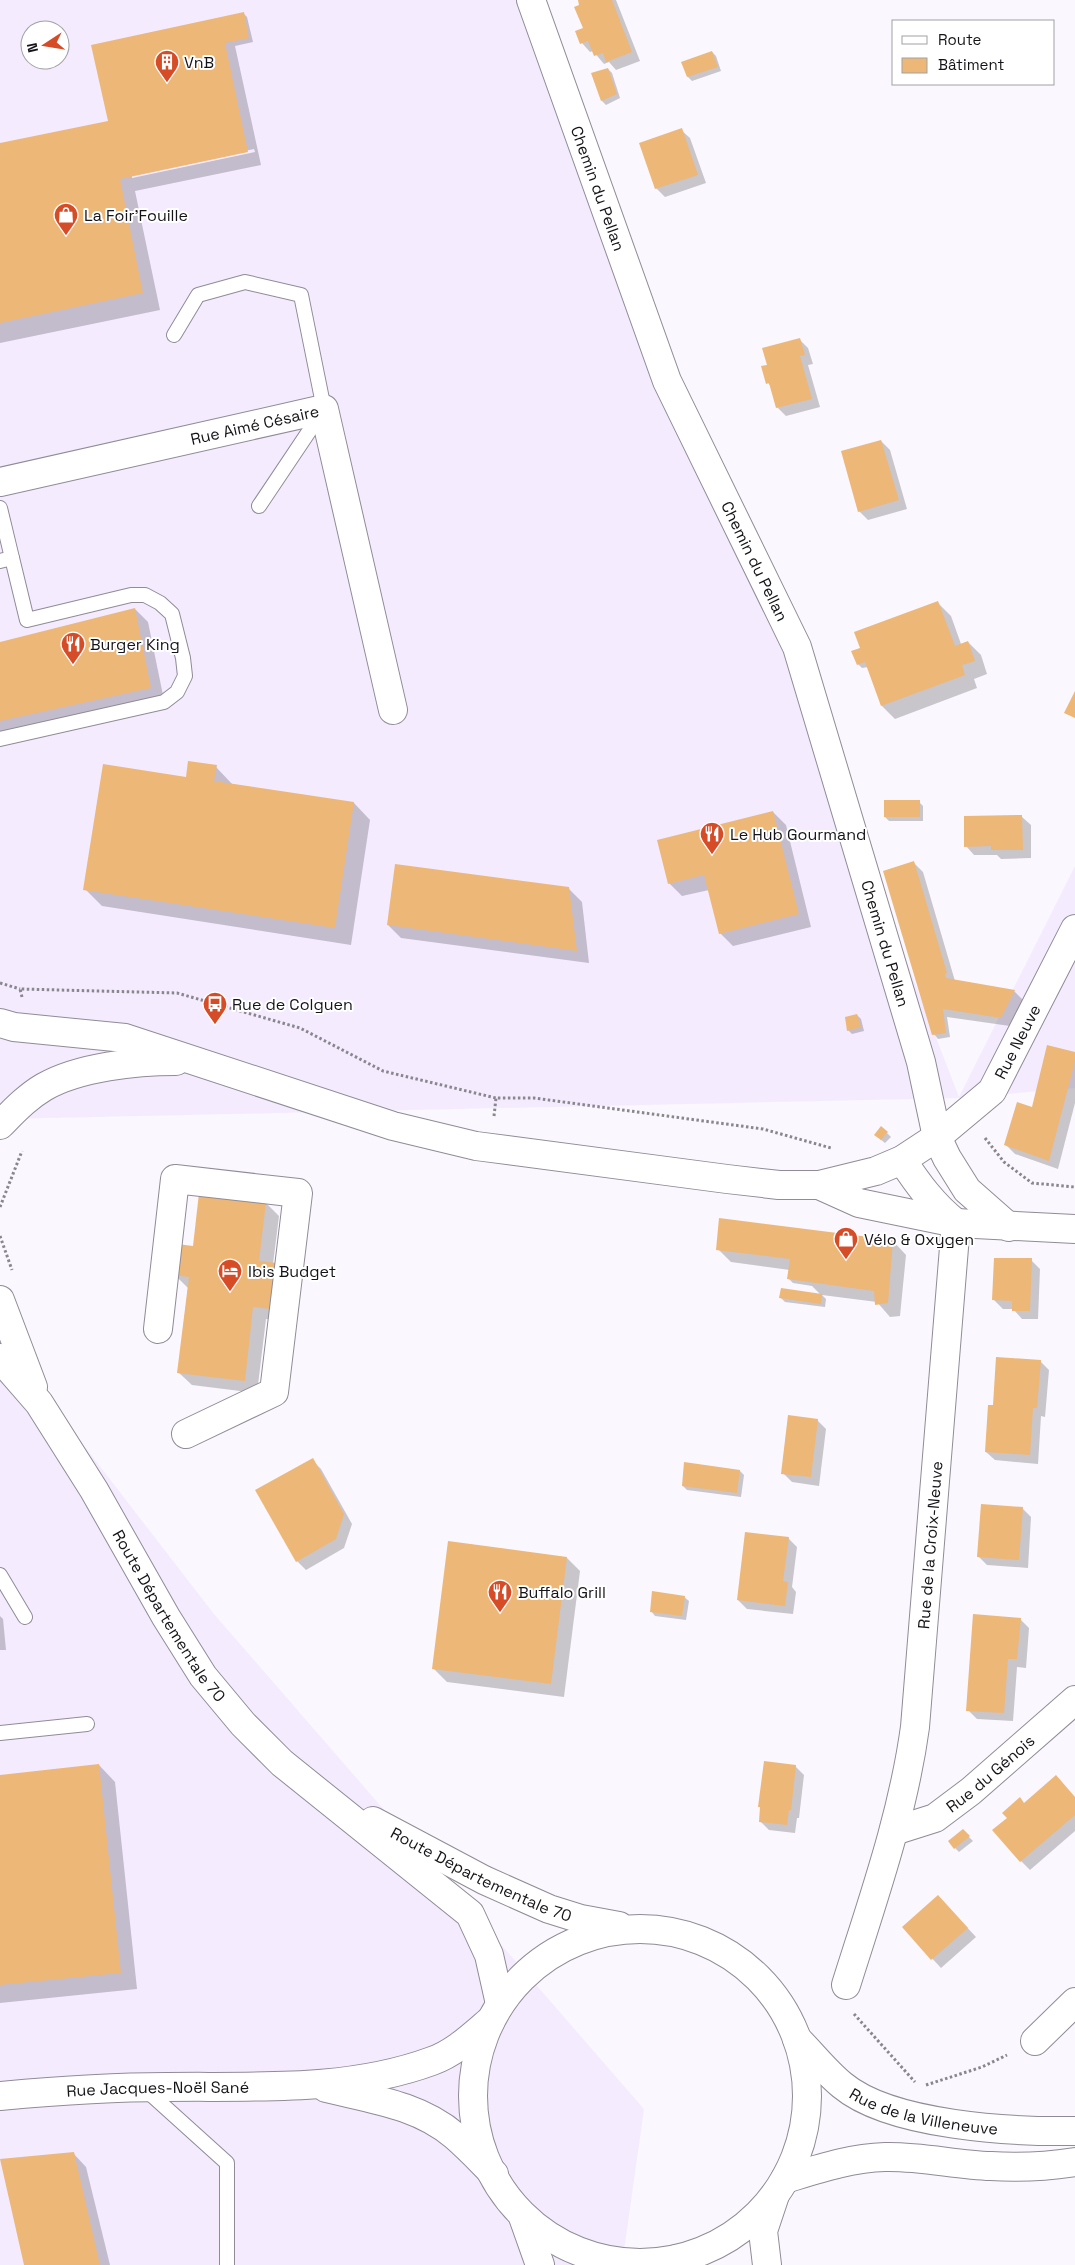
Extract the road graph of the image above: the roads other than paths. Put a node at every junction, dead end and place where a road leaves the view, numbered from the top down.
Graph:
1 (531, 0) edge
2 (174, 335) dead end
3 (324, 409) junction
4 (0, 482) edge
5 (260, 506) dead end
6 (0, 508) edge
7 (6, 560) edge
8 (393, 710) dead end
9 (0, 739) edge
10 (1075, 929) edge
11 (0, 1023) edge
12 (190, 1061) junction
13 (0, 1124) edge
14 (937, 1137) junction
15 (902, 1160) junction
16 (819, 1185) junction
17 (956, 1223) junction
18 (1009, 1227) junction
19 (1075, 1230) edge
20 (0, 1300) edge
21 (158, 1329) dead end
22 (0, 1358) edge
23 (39, 1402) junction
24 (186, 1434) dead end
25 (0, 1575) edge
26 (25, 1617) dead end
27 (1075, 1700) edge
28 (87, 1724) dead end
29 (0, 1734) edge
30 (331, 1801) junction
31 (894, 1831) junction
32 (639, 1929) junction
33 (846, 1985) road end
34 (1075, 2002) edge
35 (495, 2012) junction
36 (796, 2038) junction
37 (1036, 2041) road end
38 (315, 2086) junction
39 (143, 2087) junction
40 (0, 2096) edge
41 (1075, 2131) edge
42 (1075, 2162) edge
43 (494, 2174) junction
44 (780, 2187) junction
45 (522, 2215) junction
46 (680, 2262) edge
47 (646, 2264) edge
48 (227, 2265) edge
49 (540, 2265) edge
50 (767, 2265) edge

1 - 14 street, Chemin du Pellan
2 - 3 lane
3 - 4 street, Rue Aimé Césaire
3 - 5 lane
3 - 8 street, Rue Aimé Césaire
6 - 7 lane
7 - 9 lane
10 - 14 street, Rue Neuve
11 - 12 street
12 - 13 street
12 - 16 street
14 - 15 street
14 - 18 street
15 - 16 street
15 - 17 street
16 - 17 street
17 - 18 street
17 - 31 street, Rue de la Croix-Neuve
18 - 19 street
20 - 23 street, Route Départementale 70
21 - 24 street
22 - 23 street, Route Départementale 70
23 - 30 street, Route Départementale 70
25 - 26 lane
27 - 31 street, Rue du Génois
28 - 29 lane
30 - 32 street, Route Départementale 70
30 - 35 street, Route Départementale 70
31 - 33 street, Rue de la Croix-Neuve
32 - 35 street
32 - 36 street
34 - 37 street
35 - 38 street, Rue Jacques-Noël Sané
35 - 43 street
36 - 41 street, Rue de la Villeneuve
36 - 44 street
38 - 39 street, Rue Jacques-Noël Sané
38 - 43 street, Rue Jacques-Noël Sané
39 - 40 street, Rue Jacques-Noël Sané
39 - 48 lane
42 - 44 street
43 - 45 street
44 - 46 street
44 - 50 street
45 - 47 street
45 - 49 street
46 - 47 street

